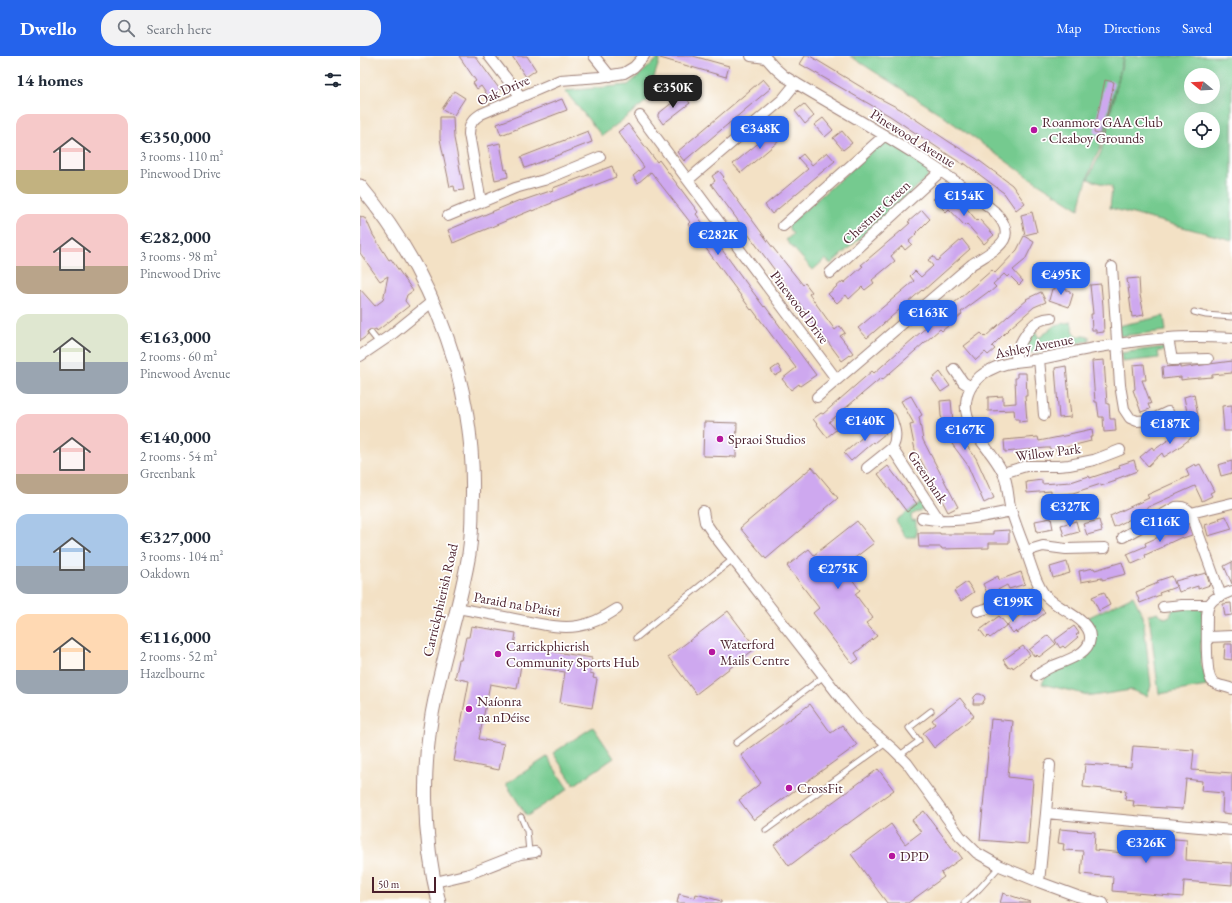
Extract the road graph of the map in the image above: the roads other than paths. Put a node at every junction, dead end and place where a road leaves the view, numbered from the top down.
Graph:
1 (489, 56) edge
2 (594, 56) edge
3 (644, 56) edge
4 (751, 56) edge
5 (766, 57) edge
6 (610, 76) junction
7 (796, 83) junction
8 (521, 97) junction
9 (640, 116) dead end
10 (884, 135) junction
11 (600, 157) dead end
12 (941, 171) junction
13 (688, 180) junction
14 (360, 186) edge
15 (481, 202) junction
16 (448, 216) dead end
17 (783, 226) dead end
18 (1112, 267) dead end
19 (830, 273) dead end
20 (433, 301) junction
21 (1194, 312) dead end
22 (1051, 318) dead end
23 (1232, 318) edge
24 (371, 333) dead end
25 (1168, 338) junction
26 (1232, 338) edge
27 (379, 344) junction
28 (1116, 345) junction
29 (360, 356) edge
30 (1039, 359) junction
31 (1208, 359) dead end
32 (1016, 361) junction
33 (954, 369) dead end
34 (837, 380) junction
35 (971, 387) junction
36 (817, 397) dead end
37 (1168, 412) dead end
38 (1044, 415) dead end
39 (891, 418) dead end
40 (892, 448) junction
41 (1120, 450) dead end
42 (867, 468) dead end
43 (1003, 473) junction
44 (1232, 503) edge
45 (703, 511) dead end
46 (1011, 511) junction
47 (1191, 513) junction
48 (922, 518) dead end
49 (940, 521) junction
50 (1122, 537) dead end
51 (1105, 548) dead end
52 (1026, 551) junction
53 (733, 559) junction
54 (1040, 588) junction
55 (1232, 591) edge
56 (1221, 596) junction
57 (1208, 605) junction
58 (1164, 607) dead end
59 (457, 608) junction
60 (617, 609) dead end
61 (978, 610) dead end
62 (1232, 636) edge
63 (1208, 637) junction
64 (636, 638) dead end
65 (1037, 675) dead end
66 (824, 676) junction
67 (1232, 689) edge
68 (930, 711) dead end
69 (736, 743) dead end
70 (886, 743) junction
71 (900, 755) junction
72 (1050, 765) dead end
73 (1046, 813) junction
74 (521, 817) dead end
75 (766, 830) dead end
76 (1232, 830) edge
77 (532, 852) joint
78 (1000, 866) junction
79 (434, 882) junction
80 (1039, 882) junction
81 (440, 903) edge
82 (964, 903) edge
83 (1103, 903) edge

1 - 8 street
2 - 6 street
3 - 6 street, Oak Drive
4 - 5 street
5 - 7 street, Pinewood Avenue
6 - 8 street, Oak Drive
7 - 10 street, Pinewood Avenue
7 - 13 street
8 - 15 street, Oak Drive
9 - 13 street, Pinewood Drive
10 - 12 street, Pinewood Avenue
10 - 17 street
11 - 15 street
12 - 19 street, Chestnut Green
12 - 34 street, Pinewood Avenue
13 - 34 street, Pinewood Drive
14 - 20 street, Carrickphierish Road
15 - 16 street
18 - 28 street
20 - 27 street
20 - 59 street, Carrickphierish Road
21 - 23 lane
22 - 32 street
24 - 27 lane
25 - 26 street, Ashley Avenue
25 - 28 street, Ashley Avenue
25 - 31 street
27 - 29 street
28 - 30 street, Ashley Avenue
28 - 37 street
30 - 32 street, Ashley Avenue
30 - 38 street
32 - 35 street, Ashley Avenue
33 - 35 street
34 - 36 street, Pinewood Avenue
35 - 43 street
39 - 40 street, Greenbank
40 - 42 street, Greenbank
40 - 49 street, Greenbank
41 - 43 street, Willow Park
43 - 46 street
44 - 47 street
45 - 53 street
46 - 49 street, Greenbank
46 - 52 street
47 - 50 street
47 - 56 street
48 - 49 street, Greenbank
51 - 52 street
52 - 54 street
53 - 64 lane
53 - 66 street
54 - 61 street
54 - 65 street
55 - 56 street
56 - 57 street
57 - 58 street
57 - 63 street
59 - 60 street, Paraid na bPaisti
59 - 79 street, Carrickphierish Road
62 - 63 street
63 - 67 street
66 - 69 lane
66 - 70 street
68 - 71 lane
70 - 71 street
70 - 75 lane
71 - 78 street
72 - 73 street
73 - 76 street
73 - 80 street
74 - 77 lane
77 - 79 street
78 - 80 street
78 - 82 lane
79 - 81 street, Carrickphierish Road
80 - 83 street

